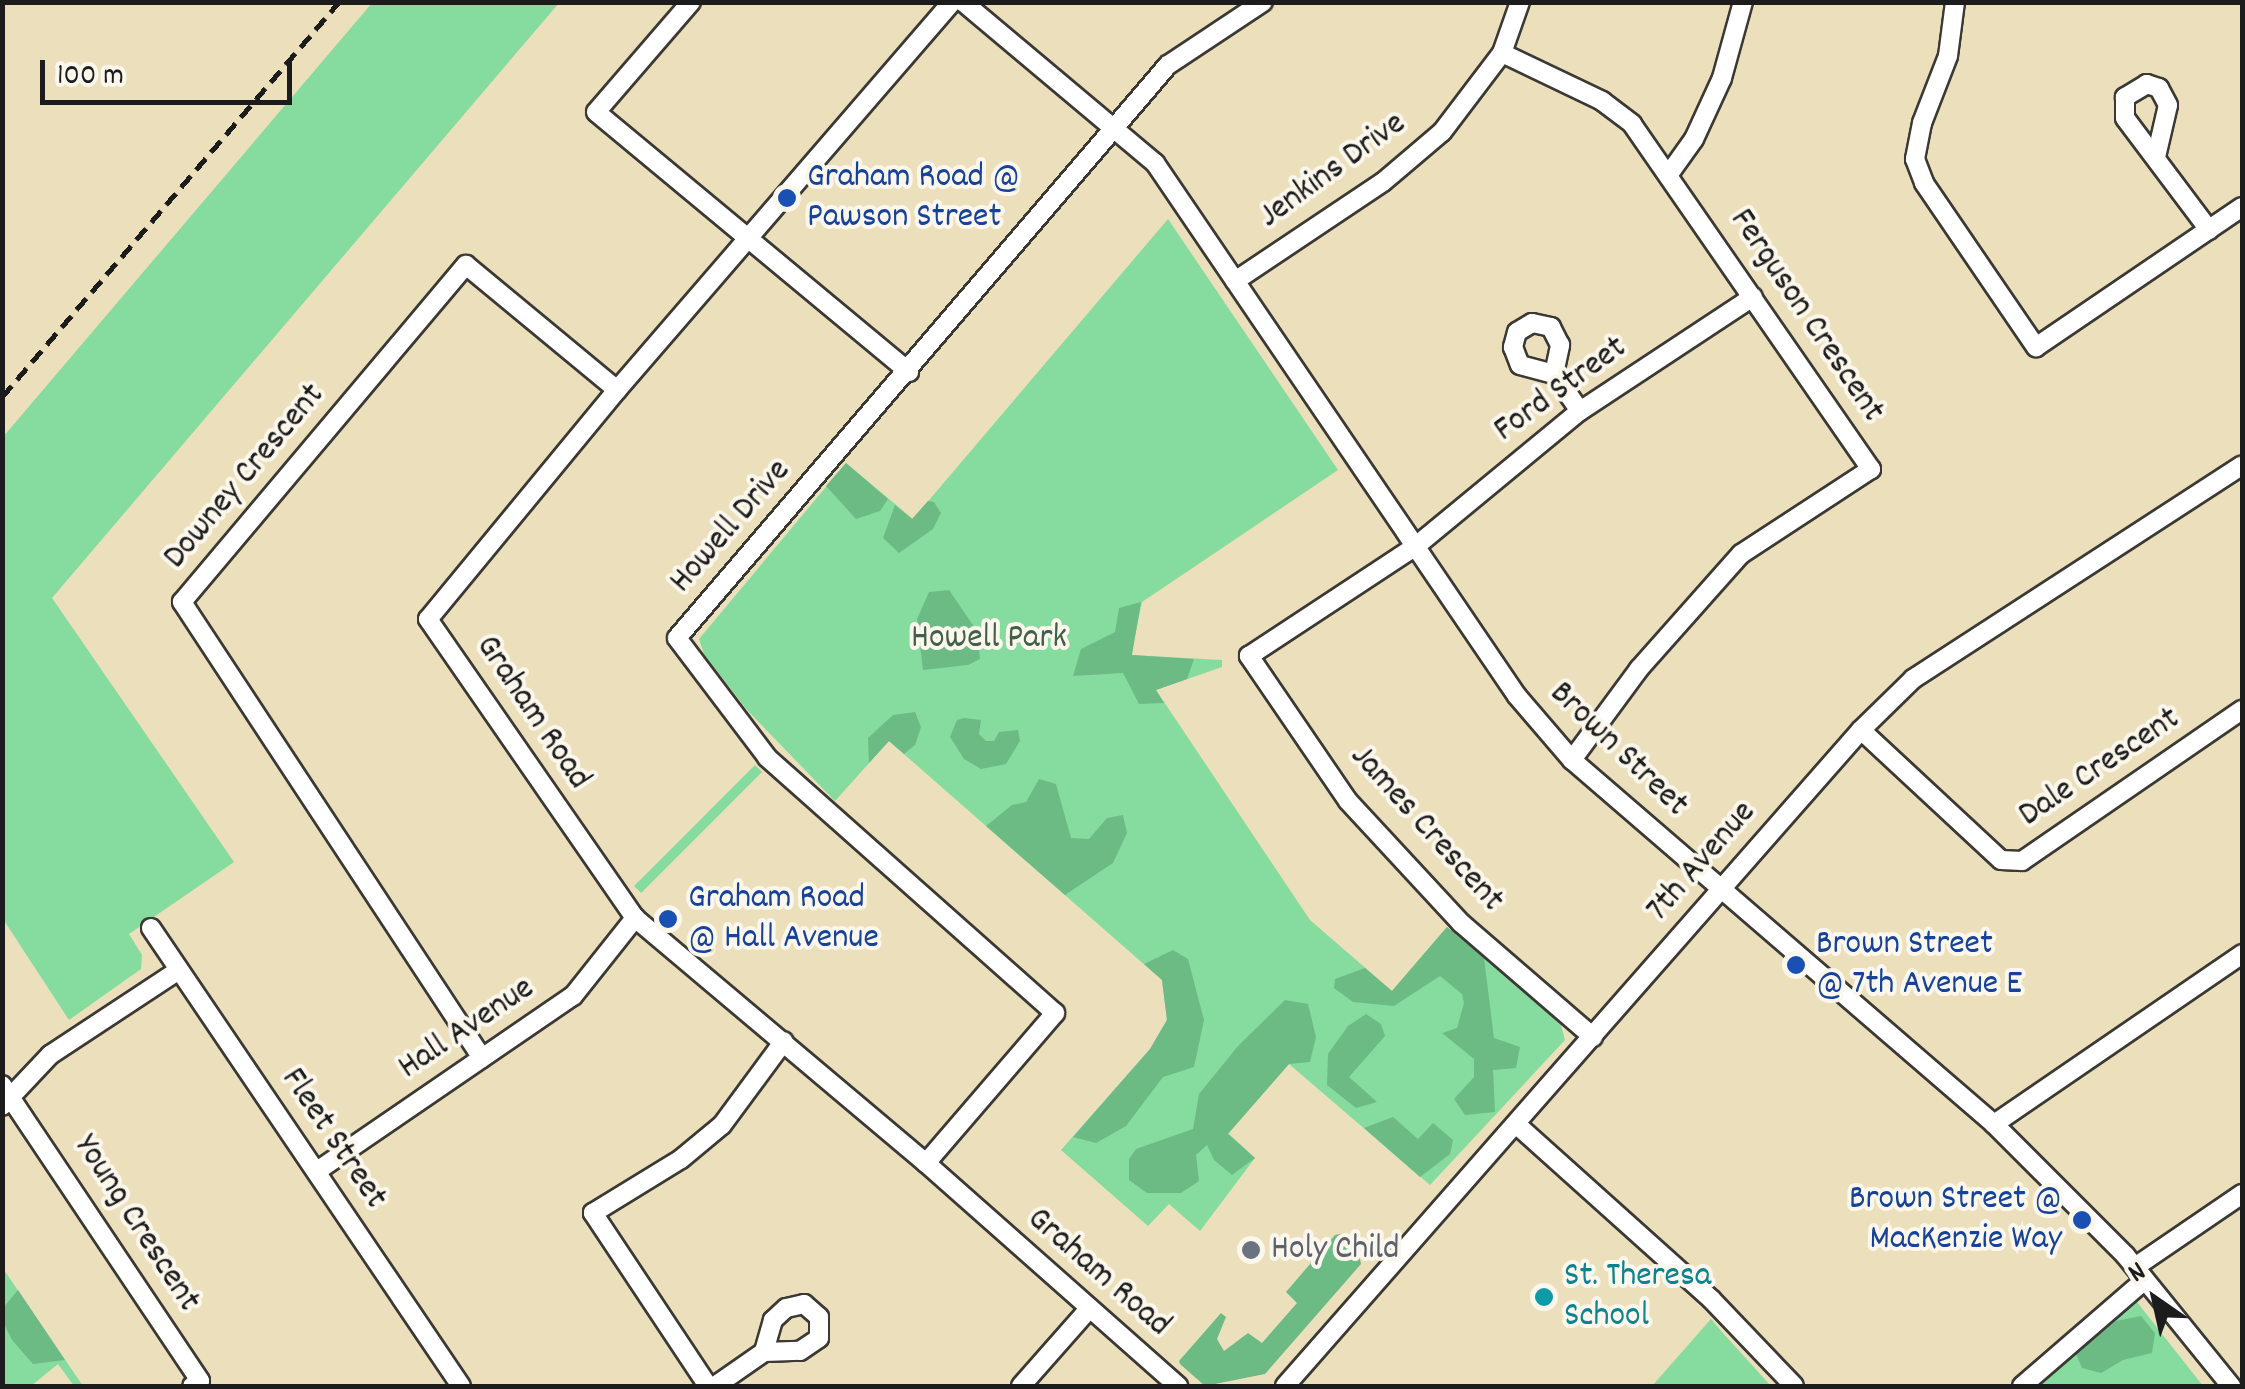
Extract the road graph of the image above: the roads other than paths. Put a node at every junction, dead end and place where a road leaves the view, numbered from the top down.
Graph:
1 (691, 2) edge
2 (952, 2) edge
3 (963, 2) edge
4 (1520, 2) edge
5 (1743, 2) edge
6 (1954, 2) edge
7 (1257, 5) edge
8 (1502, 54) junction
9 (1113, 129) junction
10 (2156, 157) dead end
11 (1669, 174) junction
12 (2242, 207) edge
13 (2208, 230) junction
14 (750, 238) junction
15 (1234, 281) junction
16 (1753, 297) junction
17 (909, 372) junction
18 (1554, 374) dead end
19 (617, 390) junction
20 (1580, 411) junction
21 (2242, 465) edge
22 (1416, 546) junction
23 (2242, 710) edge
24 (1861, 730) junction
25 (1572, 760) junction
26 (1720, 889) junction
27 (634, 918) junction
28 (151, 928) dead end
29 (2242, 954) edge
30 (179, 970) junction
31 (1592, 1037) junction
32 (784, 1042) junction
33 (482, 1058) junction
34 (5, 1096) edge
35 (1516, 1124) junction
36 (1994, 1124) junction
37 (926, 1163) junction
38 (316, 1171) junction
39 (2242, 1194) edge
40 (2140, 1274) junction
41 (1088, 1310) junction
42 (764, 1352) dead end
43 (192, 1386) edge
44 (460, 1386) edge
45 (712, 1386) edge
46 (1021, 1386) edge
47 (1178, 1386) edge
48 (1285, 1386) edge
49 (1794, 1386) edge
50 (2022, 1386) edge
51 (2231, 1386) edge

1 - 14 street
2 - 14 street, Graham Road
3 - 9 street, Brown Street
4 - 8 street, Jenkins Drive
5 - 11 street
6 - 13 street
7 - 9 street, Howell Drive
8 - 11 street, Ferguson Crescent
8 - 15 street, Jenkins Drive
9 - 15 street, Brown Street
9 - 17 street, Howell Drive
10 - 13 street
11 - 16 street, Ferguson Crescent
12 - 13 street
14 - 17 street
14 - 19 street, Graham Road
15 - 22 street, Brown Street
16 - 20 street, Ford Street
16 - 25 street, Ferguson Crescent
17 - 37 street, Howell Drive
18 - 20 street
19 - 27 street, Graham Road
19 - 33 street, Downey Crescent
20 - 22 street, Ford Street
21 - 24 street, 7th Avenue
22 - 25 street, Brown Street
22 - 31 street, James Crescent
23 - 24 street, Dale Crescent
24 - 26 street, 7th Avenue
25 - 26 street, Brown Street
26 - 31 street, 7th Avenue
26 - 36 street, Brown Street
27 - 32 street, Graham Road
27 - 33 street, Hall Avenue
28 - 30 street, Fleet Street
29 - 36 street
30 - 34 street
30 - 38 street, Fleet Street
31 - 35 street, 7th Avenue
32 - 37 street, Graham Road
32 - 45 street
33 - 38 street, Hall Avenue
34 - 43 street, Young Crescent
35 - 48 street, 7th Avenue
35 - 49 street
36 - 40 street, Brown Street
37 - 41 street, Graham Road
38 - 44 street, Fleet Street
39 - 40 street
40 - 50 street
40 - 51 street, Brown Street
41 - 46 street
41 - 47 street, Graham Road
42 - 45 street

